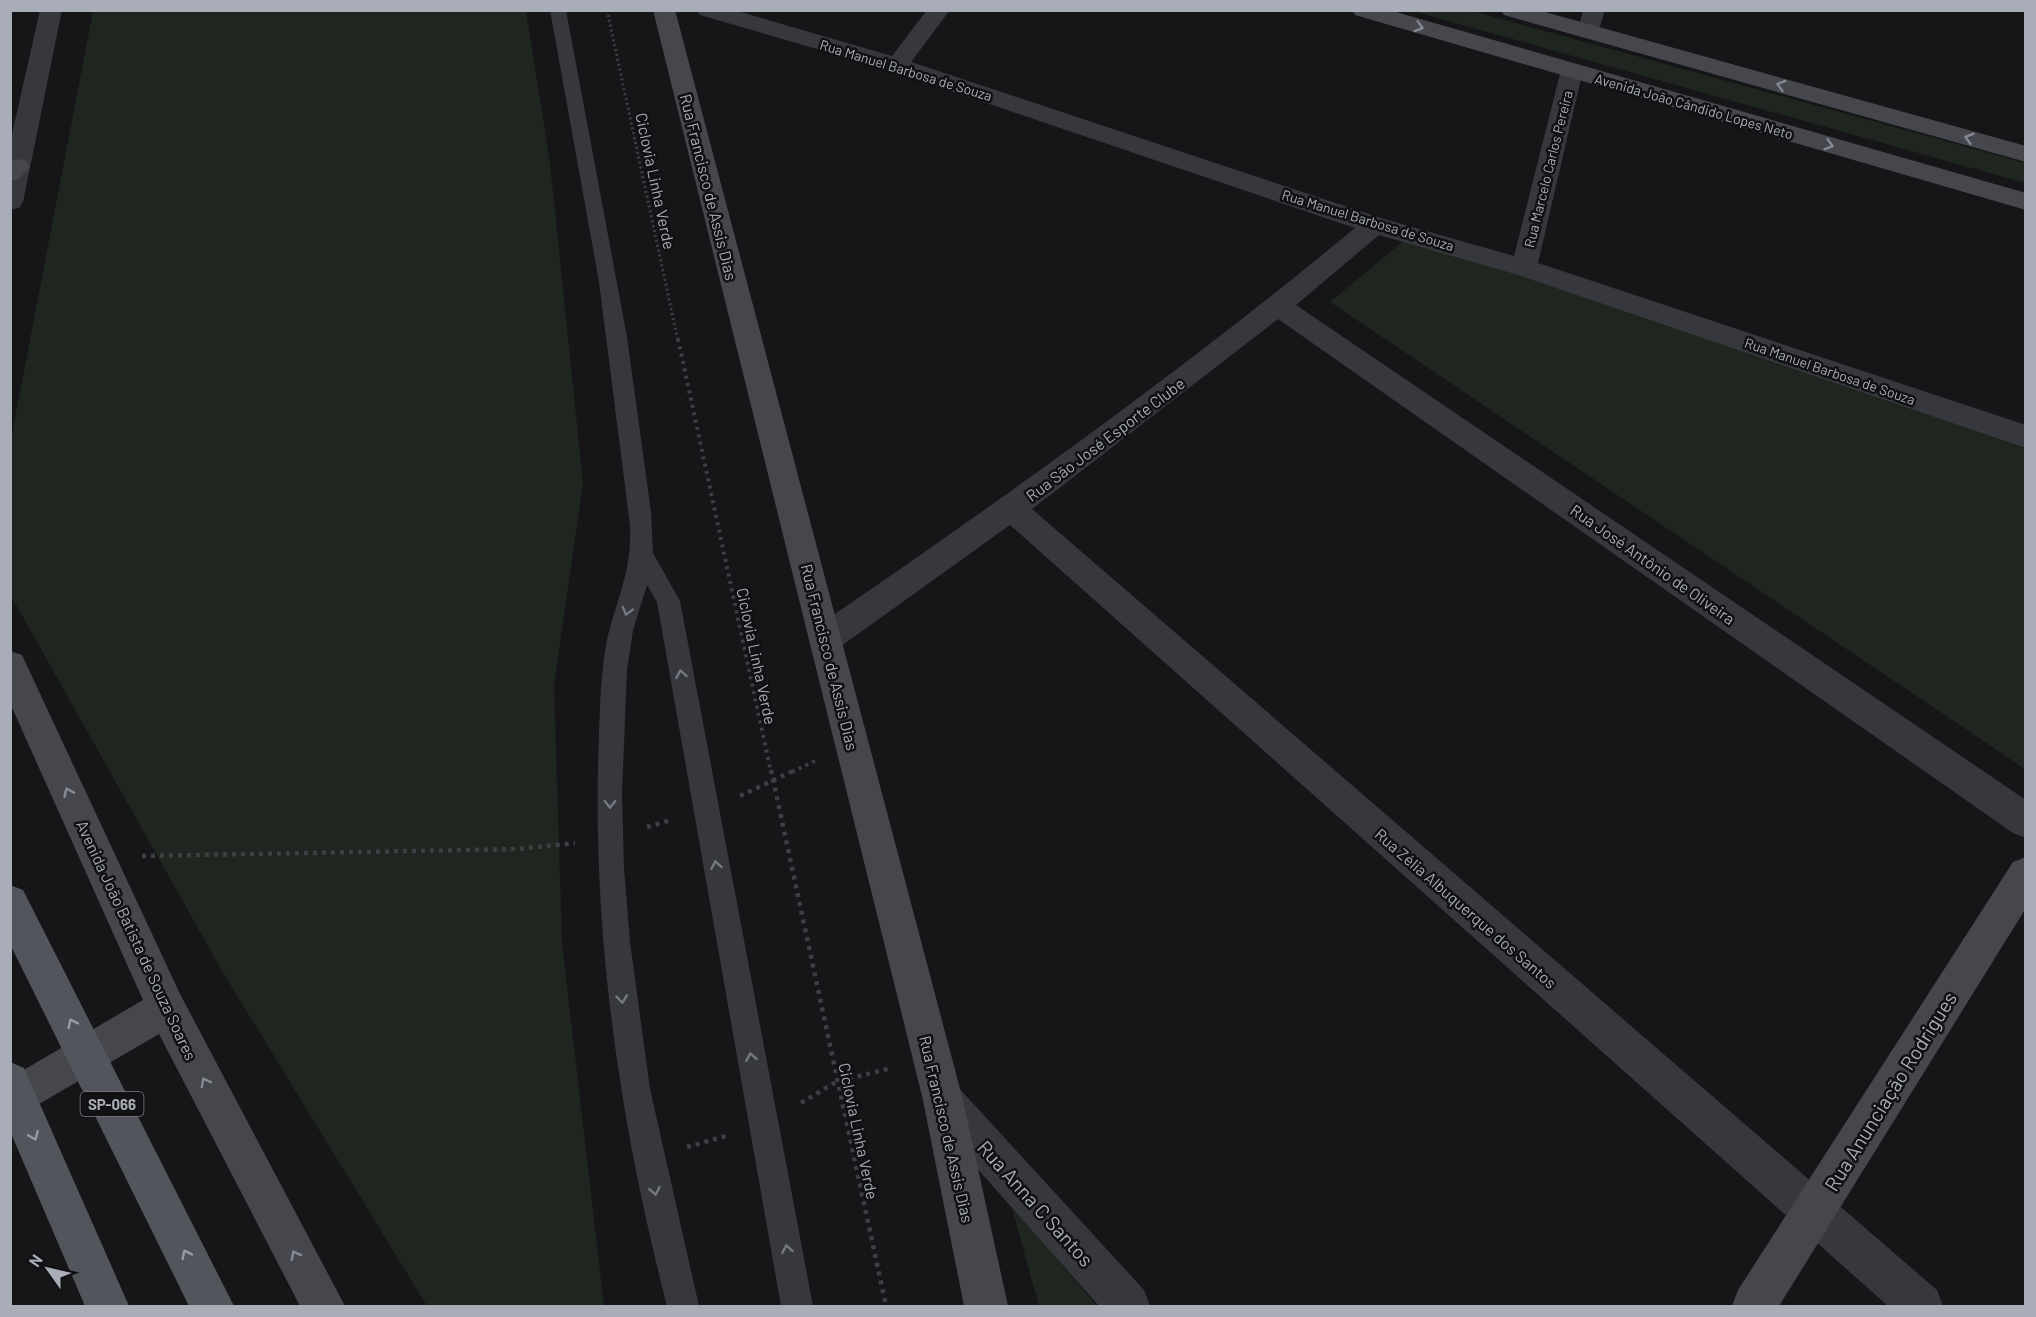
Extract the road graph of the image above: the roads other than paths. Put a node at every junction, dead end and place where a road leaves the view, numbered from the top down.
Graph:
1 (51, 10) edge
2 (558, 10) edge
3 (664, 10) edge
4 (708, 10) edge
5 (939, 10) edge
6 (1363, 10) edge
7 (1512, 10) edge
8 (1592, 21) edge
9 (897, 65) junction
10 (1572, 70) junction
11 (2025, 154) edge
12 (14, 170) edge
13 (10, 202) edge
14 (2025, 202) edge
15 (1376, 225) junction
16 (1524, 268) junction
17 (1280, 307) junction
18 (2025, 437) edge
19 (1012, 509) junction
20 (642, 554) junction
21 (825, 639) junction
22 (10, 664) edge
23 (2025, 820) edge
24 (2025, 874) edge
25 (10, 903) edge
26 (166, 1008) junction
27 (88, 1054) junction
28 (13, 1093) edge
29 (943, 1100) junction
30 (1814, 1213) junction
31 (984, 1298) edge
32 (107, 1306) edge
33 (212, 1306) edge
34 (323, 1306) edge
35 (683, 1306) edge
36 (797, 1306) edge
37 (1128, 1306) edge
38 (1754, 1306) edge
39 (1921, 1306) edge

1 - 12 street
2 - 20 lane
3 - 21 street, Rua Francisco de Assis Dias
4 - 9 street, Rua Manuel Barbosa de Souza
5 - 9 street
6 -> 10 street, Avenida João Cândido Lopes Neto
7 - 8 street
11 -> 8 street
9 - 15 street, Rua Manuel Barbosa de Souza
10 -> 14 street, Avenida João Cândido Lopes Neto
10 - 16 street, Rua Marcelo Carlos Pereira
12 - 13 street
15 - 16 street, Rua Manuel Barbosa de Souza
15 - 17 street, Rua São José Esporte Clube
16 - 18 street, Rua Manuel Barbosa de Souza
17 - 19 street, Rua São José Esporte Clube
17 - 23 street, Rua José Antônio de Oliveira
19 - 21 street, Rua São José Esporte Clube
19 - 30 street, Rua Zélia Albuquerque dos Santos
20 -> 35 lane
36 -> 20 lane
21 - 29 street, Rua Francisco de Assis Dias
26 -> 22 street, Avenida João Batista de Souza Soares
24 - 30 street, Rua Anunciação Rodrigues
27 -> 25 main road, SP-066
26 - 27 street
34 -> 26 street, Avenida João Batista de Souza Soares
27 - 28 street
33 -> 27 main road, SP-066
28 -> 32 main road
29 - 31 street, Rua Francisco de Assis Dias
29 - 37 street, Rua Anna C Santos
30 - 38 street, Rua Anunciação Rodrigues
30 - 39 street, Rua Zélia Albuquerque dos Santos

